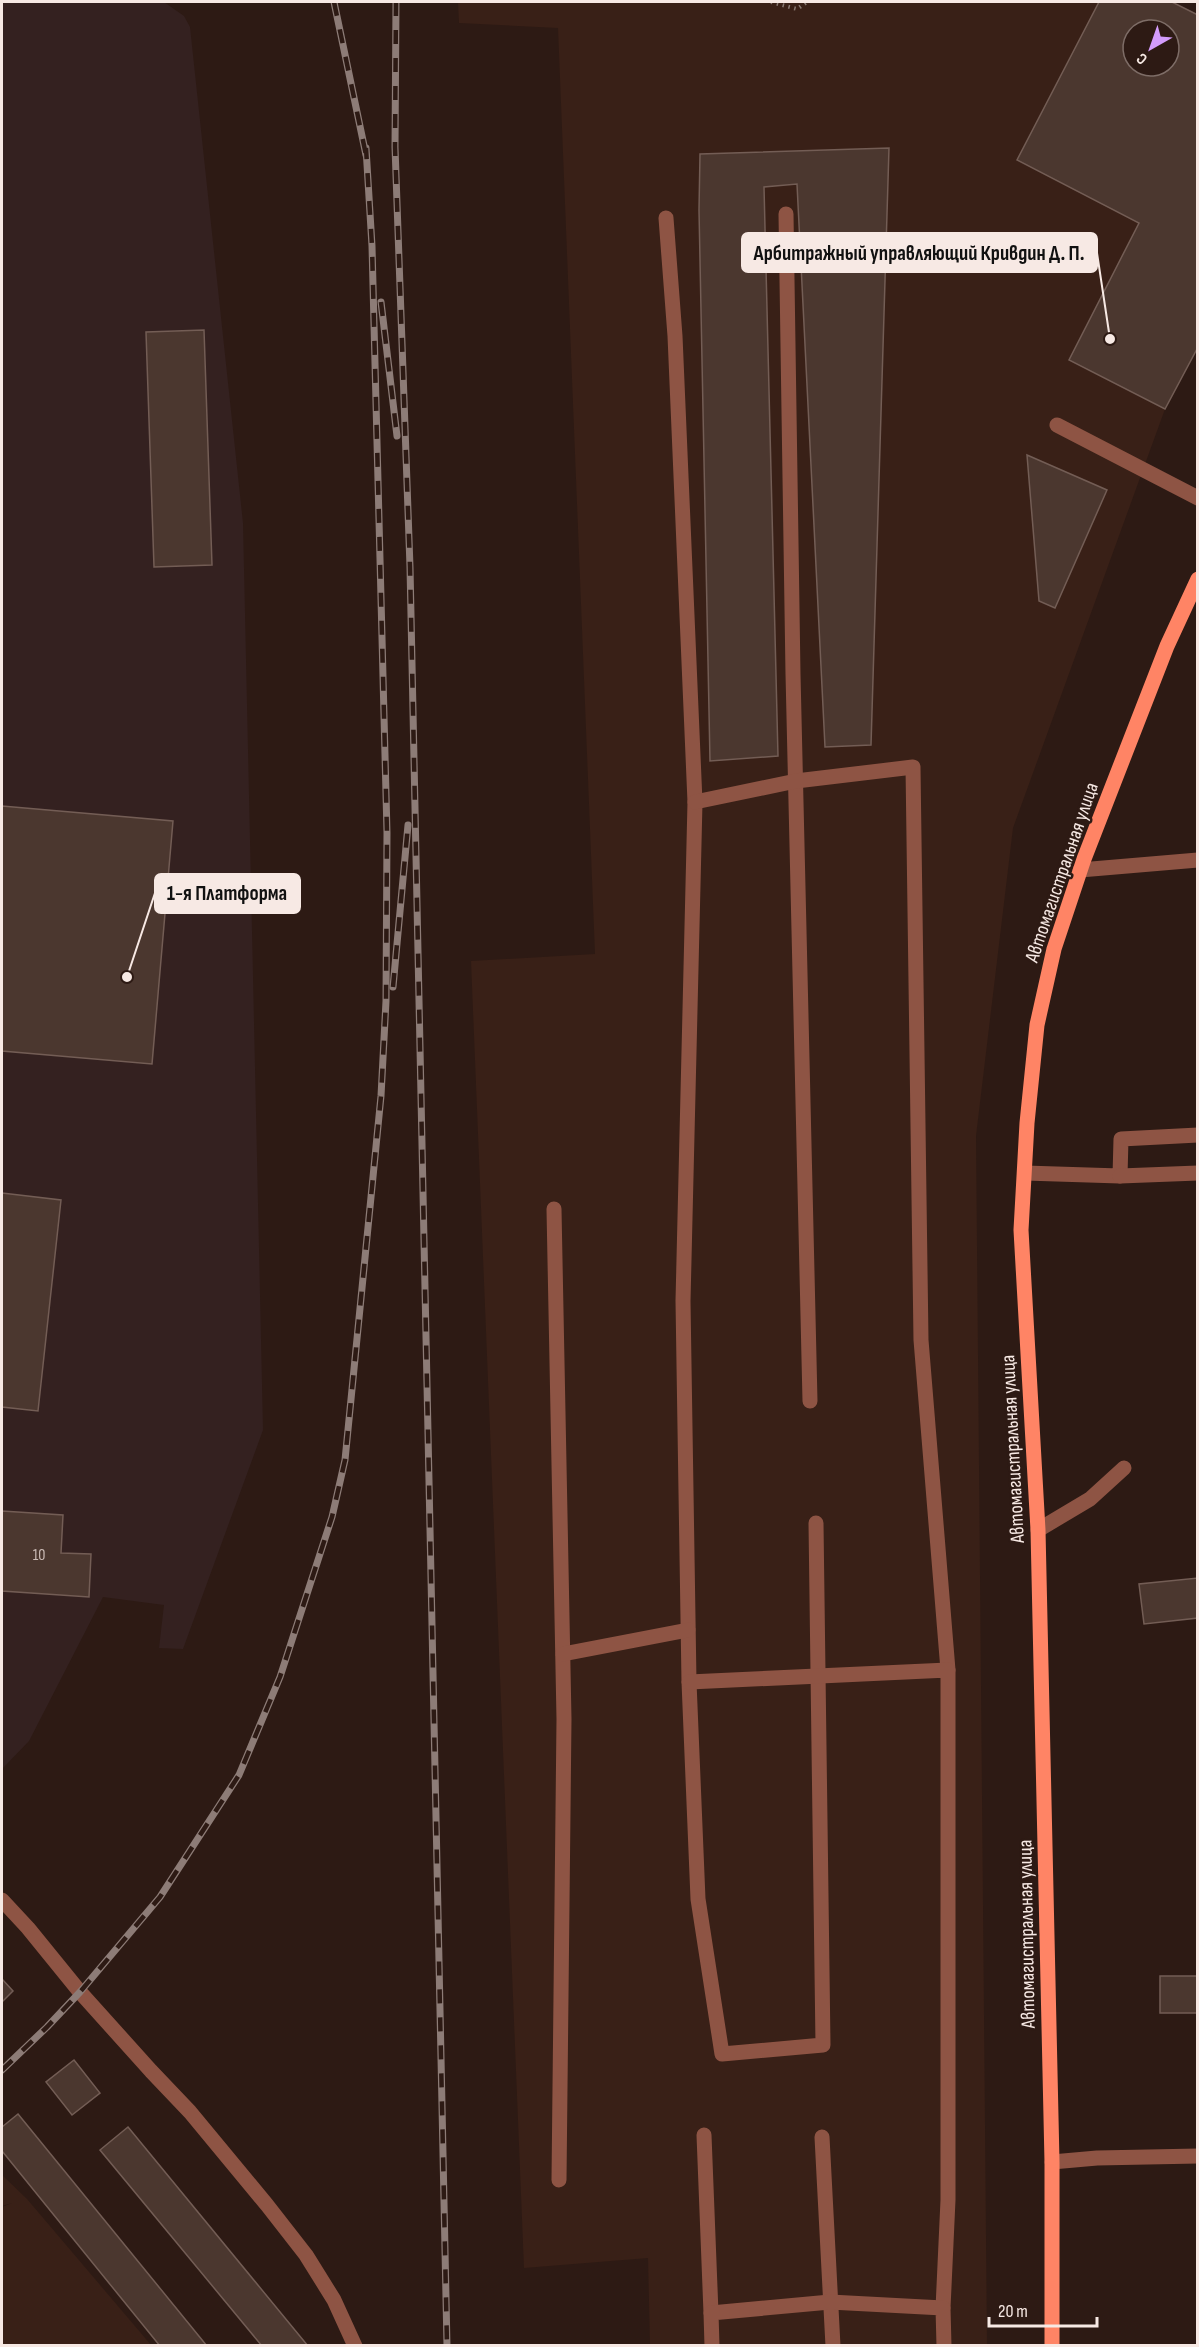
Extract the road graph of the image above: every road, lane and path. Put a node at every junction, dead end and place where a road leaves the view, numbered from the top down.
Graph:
1 (771, 2) edge
2 (807, 2) edge
3 (786, 214) dead end
4 (666, 218) dead end
5 (1057, 425) dead end
6 (1197, 498) edge
7 (1197, 579) edge
8 (796, 781) junction
9 (695, 802) junction
10 (1197, 860) edge
11 (1080, 870) junction
12 (1197, 1135) edge
13 (1025, 1173) junction
14 (1197, 1173) edge
15 (1120, 1176) junction
16 (554, 1209) dead end
17 (810, 1401) dead end
18 (1124, 1468) dead end
19 (816, 1523) dead end
20 (1038, 1530) junction
21 (688, 1630) junction
22 (563, 1654) junction
23 (948, 1670) junction
24 (818, 1676) junction
25 (689, 1682) junction
26 (2, 1900) edge
27 (704, 2135) dead end
28 (822, 2137) dead end
29 (1197, 2156) edge
30 (1052, 2162) junction
31 (559, 2180) dead end
32 (830, 2302) junction
33 (943, 2308) junction
34 (711, 2313) junction
35 (355, 2346) edge
36 (711, 2346) edge
37 (833, 2346) edge
38 (944, 2346) edge
39 (1052, 2346) edge

1 - 2 path
3 - 8 street
4 - 9 street
5 - 6 street
7 - 11 main road, Автомагистральная улица
8 - 9 street
8 - 17 street
8 - 23 street
9 - 21 street
10 - 11 street
11 - 13 main road, Автомагистральная улица
12 - 15 street
13 - 15 street
13 - 20 main road, Автомагистральная улица
14 - 15 street
16 - 22 street
18 - 20 street
19 - 24 street
20 - 30 main road, Автомагистральная улица
21 - 22 street
21 - 25 street
22 - 31 street
23 - 24 street
23 - 33 street
24 - 25 street
24 - 25 street
26 - 35 street
27 - 34 street
28 - 32 street
29 - 30 street
30 - 39 main road, Автомагистральная улица
32 - 33 street
32 - 34 street
32 - 37 street
33 - 38 street
34 - 36 street

